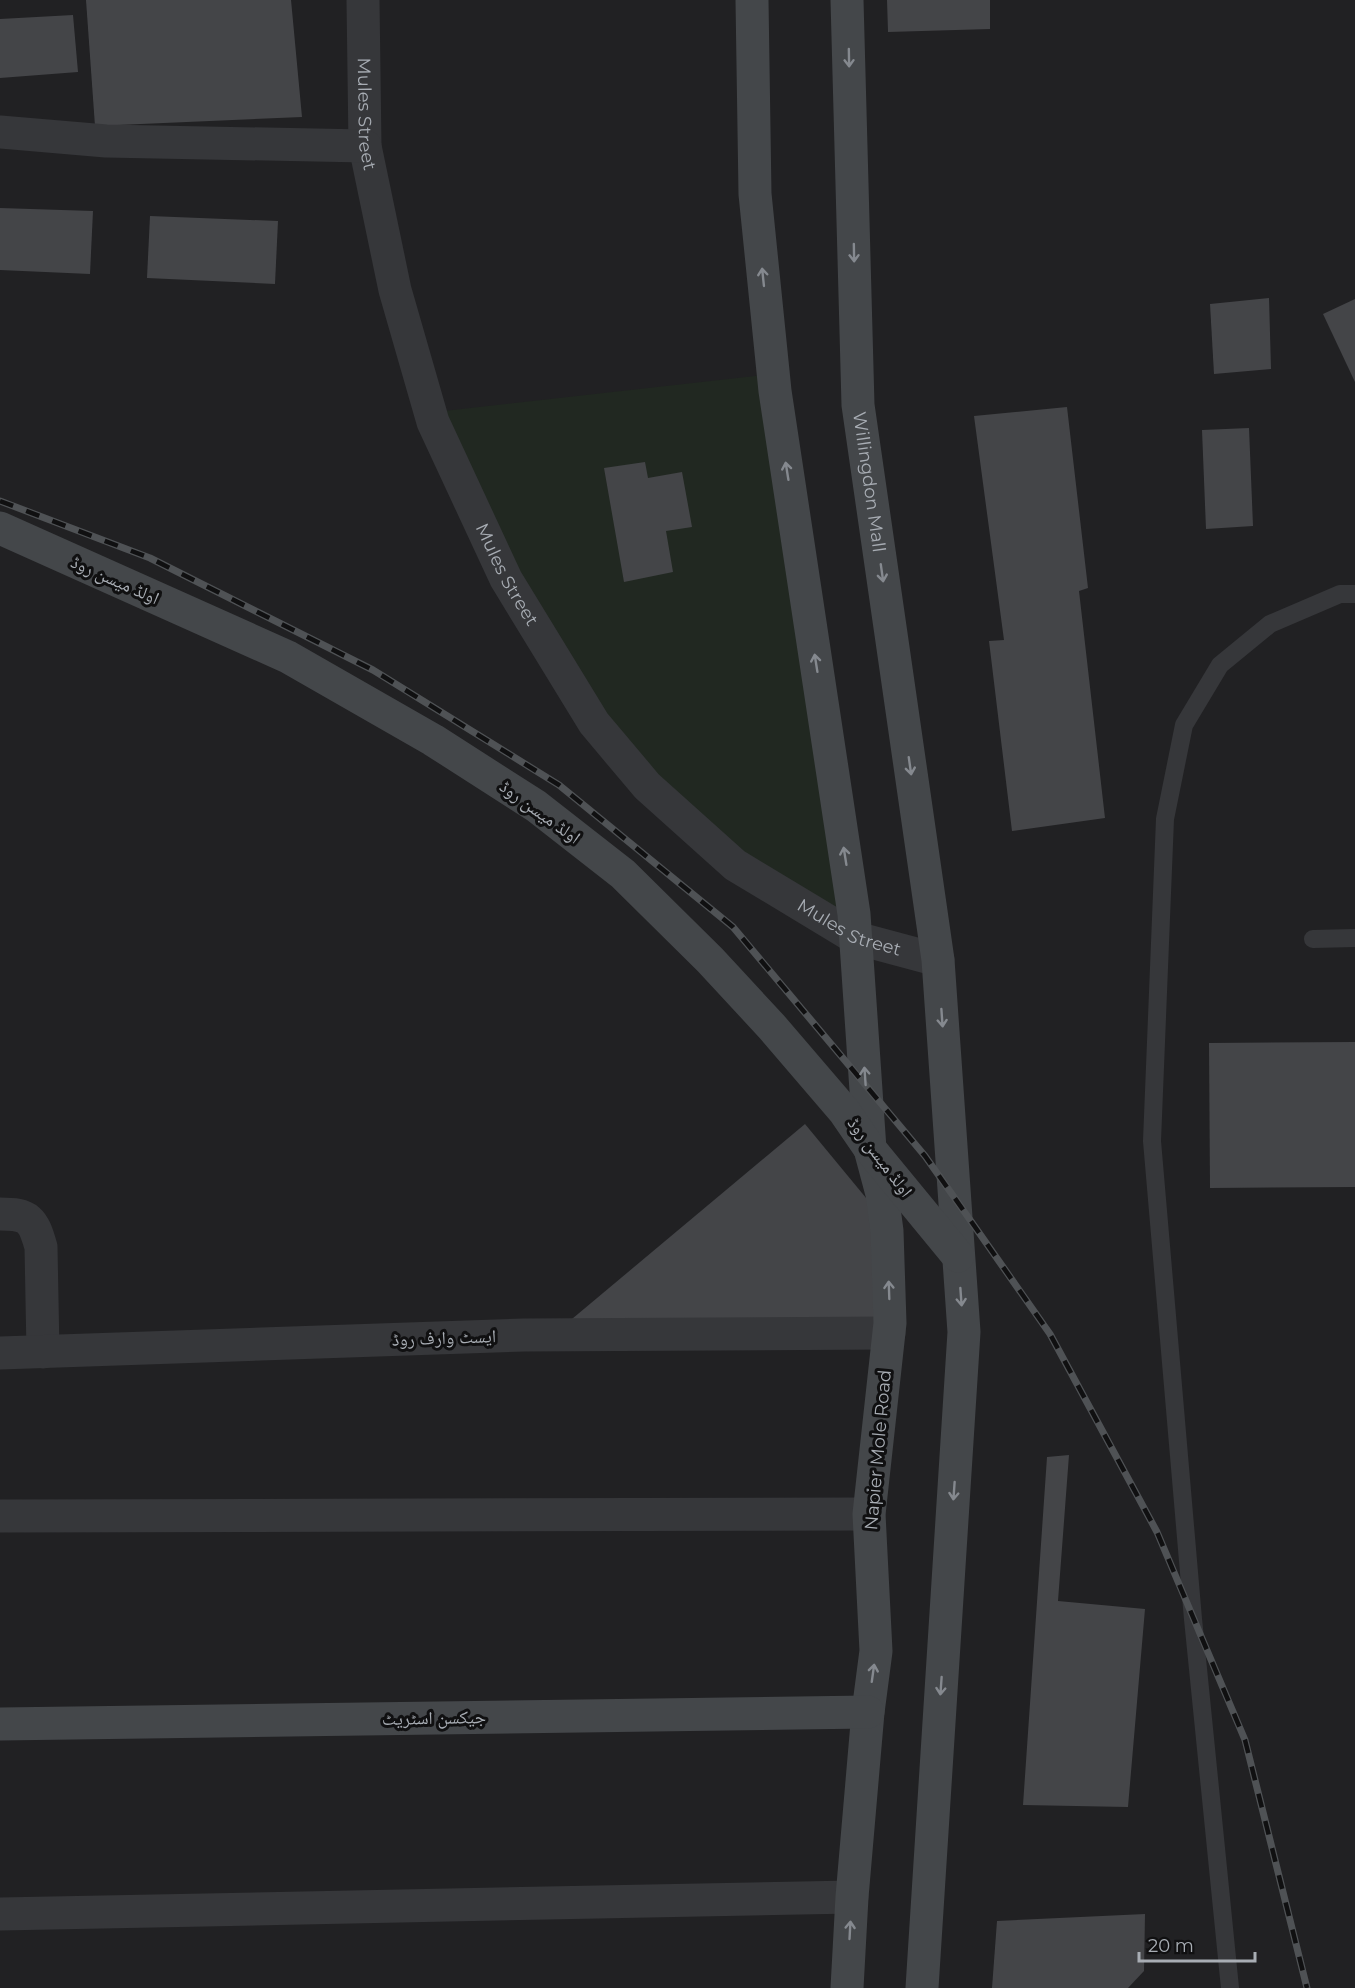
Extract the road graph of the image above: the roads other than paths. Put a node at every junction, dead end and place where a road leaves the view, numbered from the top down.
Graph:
1 (363, 0) edge
2 (752, 0) edge
3 (847, 0) edge
4 (0, 132) edge
5 (364, 146) junction
6 (0, 528) edge
7 (1355, 594) edge
8 (855, 926) junction
9 (1355, 938) edge
10 (1313, 939) dead end
11 (938, 960) junction
12 (870, 1149) junction
13 (0, 1214) edge
14 (958, 1256) junction
15 (889, 1332) junction
16 (43, 1352) junction
17 (0, 1353) edge
18 (869, 1514) junction
19 (0, 1516) edge
20 (868, 1712) junction
21 (0, 1724) edge
22 (852, 1898) junction
23 (0, 1914) edge
24 (847, 1988) edge
25 (922, 1988) edge
26 (1230, 1988) edge

1 - 5 street, Mules Street
8 -> 2 main road
3 -> 11 main road, Willingdon Mall
4 - 5 street
5 - 8 street, Mules Street
6 - 12 main road, اولڈ میسن روڈ
7 - 26 lane
8 - 11 street, Mules Street
12 -> 8 main road, Napier Mole Road
9 - 10 lane
11 -> 14 main road
12 - 14 main road, اولڈ میسن روڈ
15 -> 12 main road, Napier Mole Road
13 - 16 street
14 -> 25 main road
15 - 16 street, ایسٹ وارف روڈ
15 - 18 main road, Napier Mole Road
16 - 17 street, ایسٹ وارف روڈ
18 - 19 street
20 -> 18 main road, Napier Mole Road
20 - 21 main road, جیکسن اسٹریٹ
20 - 22 main road, Napier Mole Road
22 - 23 street
24 -> 22 main road, Napier Mole Road

